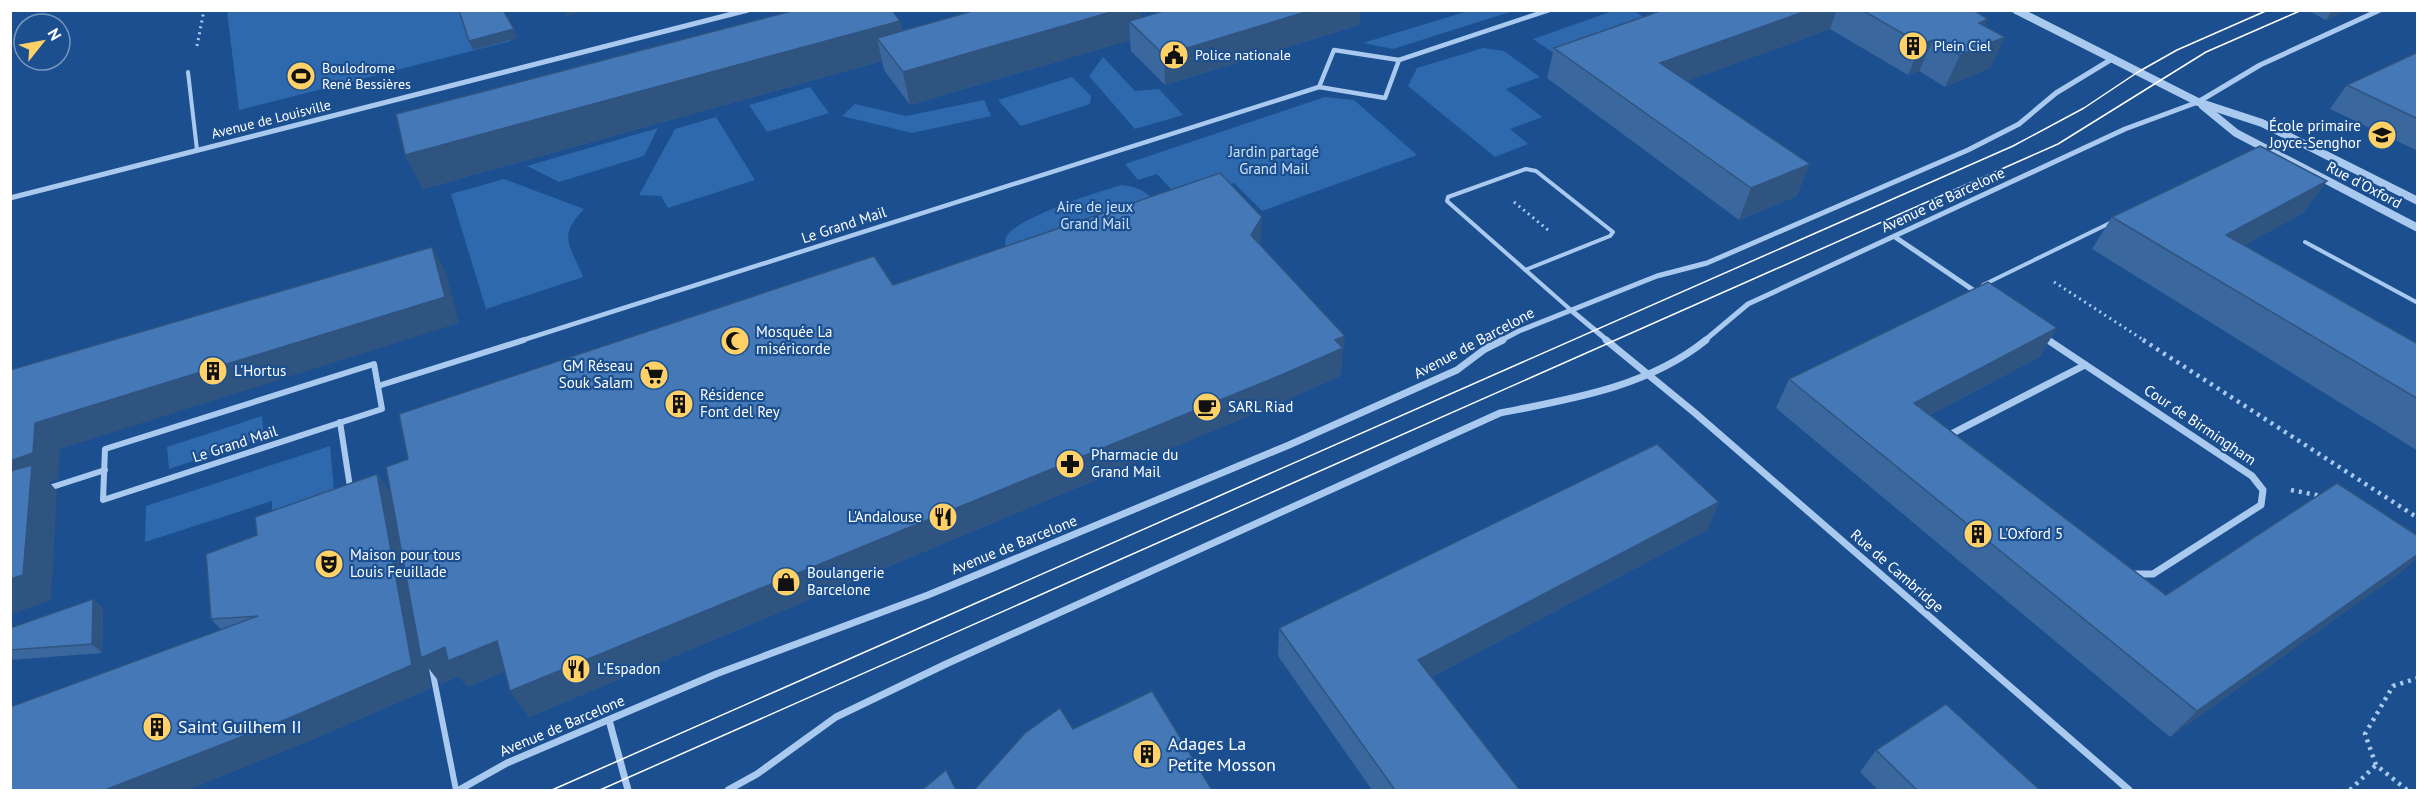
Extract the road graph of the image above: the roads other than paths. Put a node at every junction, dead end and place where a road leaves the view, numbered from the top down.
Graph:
1 (748, 10) edge
2 (1549, 10) edge
3 (2016, 10) edge
4 (2380, 10) edge
5 (2112, 59) junction
6 (1399, 60) junction
7 (188, 72) road end
8 (1318, 87) junction
9 (2198, 102) junction
10 (197, 150) junction
11 (10, 198) edge
12 (2418, 201) edge
13 (2114, 222) dead end
14 (2418, 228) edge
15 (1895, 237) junction
16 (2305, 242) dead end
17 (1525, 270) junction
18 (1973, 290) junction
19 (1964, 294) edge
20 (1987, 299) edge
21 (2418, 303) edge
22 (1572, 311) junction
23 (2040, 334) edge
24 (2085, 365) junction
25 (1647, 373) junction
26 (378, 387) junction
27 (340, 422) junction
28 (1965, 449) edge
29 (105, 470) junction
30 (361, 483) edge
31 (42, 490) dead end
32 (2129, 572) edge
33 (432, 665) edge
34 (609, 720) junction
35 (457, 790) edge
36 (628, 790) edge
37 (728, 790) edge
38 (2129, 790) edge

1 - 10 street, Avenue de Louisville
2 - 6 street
3 - 5 street
4 - 9 street, Avenue de Barcelone
5 - 9 street
5 - 22 street, Avenue de Barcelone
6 - 8 street
6 - 8 street, Le Grand Mail
7 - 10 lane
8 - 26 street, Le Grand Mail
9 - 12 street, Rue d'Oxford
9 - 14 street, Rue d'Oxford
9 - 15 street, Avenue de Barcelone
10 - 11 street, Avenue de Louisville
13 - 18 lane
15 - 18 street
15 - 25 street, Avenue de Barcelone
16 - 21 lane
17 - 17 lane
17 - 22 lane
18 - 19 lane
18 - 20 street
22 - 25 street
22 - 34 street, Avenue de Barcelone
23 - 24 street, Cour de Birmingham
24 - 28 street
24 - 32 street, Cour de Birmingham
25 - 37 street, Avenue de Barcelone
25 - 38 street, Rue de Cambridge
26 - 27 street, Le Grand Mail
26 - 29 street, Le Grand Mail
27 - 29 street, Le Grand Mail
27 - 30 street
29 - 31 street
33 - 35 street
34 - 35 street, Avenue de Barcelone
34 - 36 street

